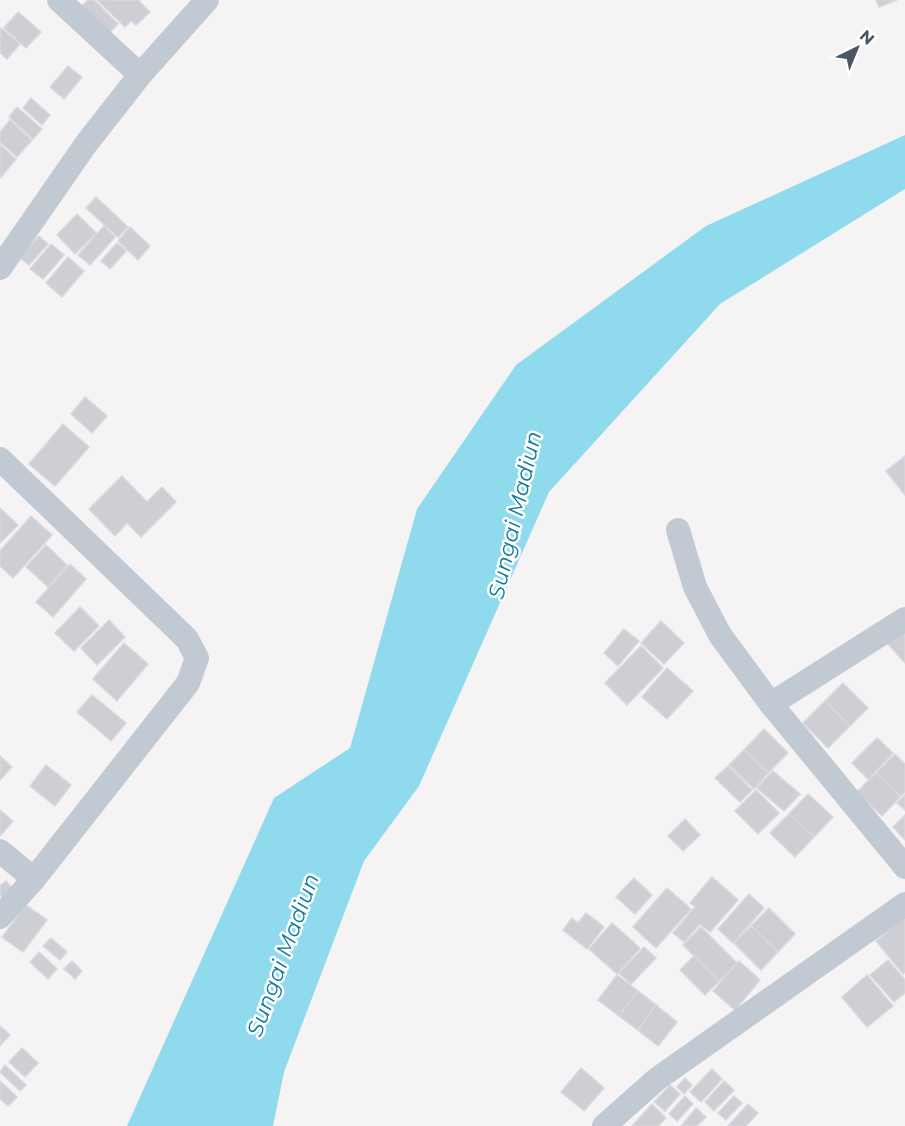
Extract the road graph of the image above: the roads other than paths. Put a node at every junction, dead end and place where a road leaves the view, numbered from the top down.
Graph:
1 (59, 0) edge
2 (207, 0) edge
3 (140, 75) junction
4 (7, 241) edge
5 (0, 268) edge
6 (0, 459) edge
7 (678, 530) dead end
8 (905, 619) edge
9 (771, 704) junction
10 (0, 851) edge
11 (905, 867) edge
12 (34, 879) junction
13 (905, 904) edge
14 (0, 917) edge
15 (604, 1126) edge

1 - 3 street
2 - 3 street
3 - 4 street
4 - 5 street
6 - 12 street
7 - 9 street
8 - 9 street
9 - 11 street
10 - 12 street
12 - 14 street
13 - 15 street

